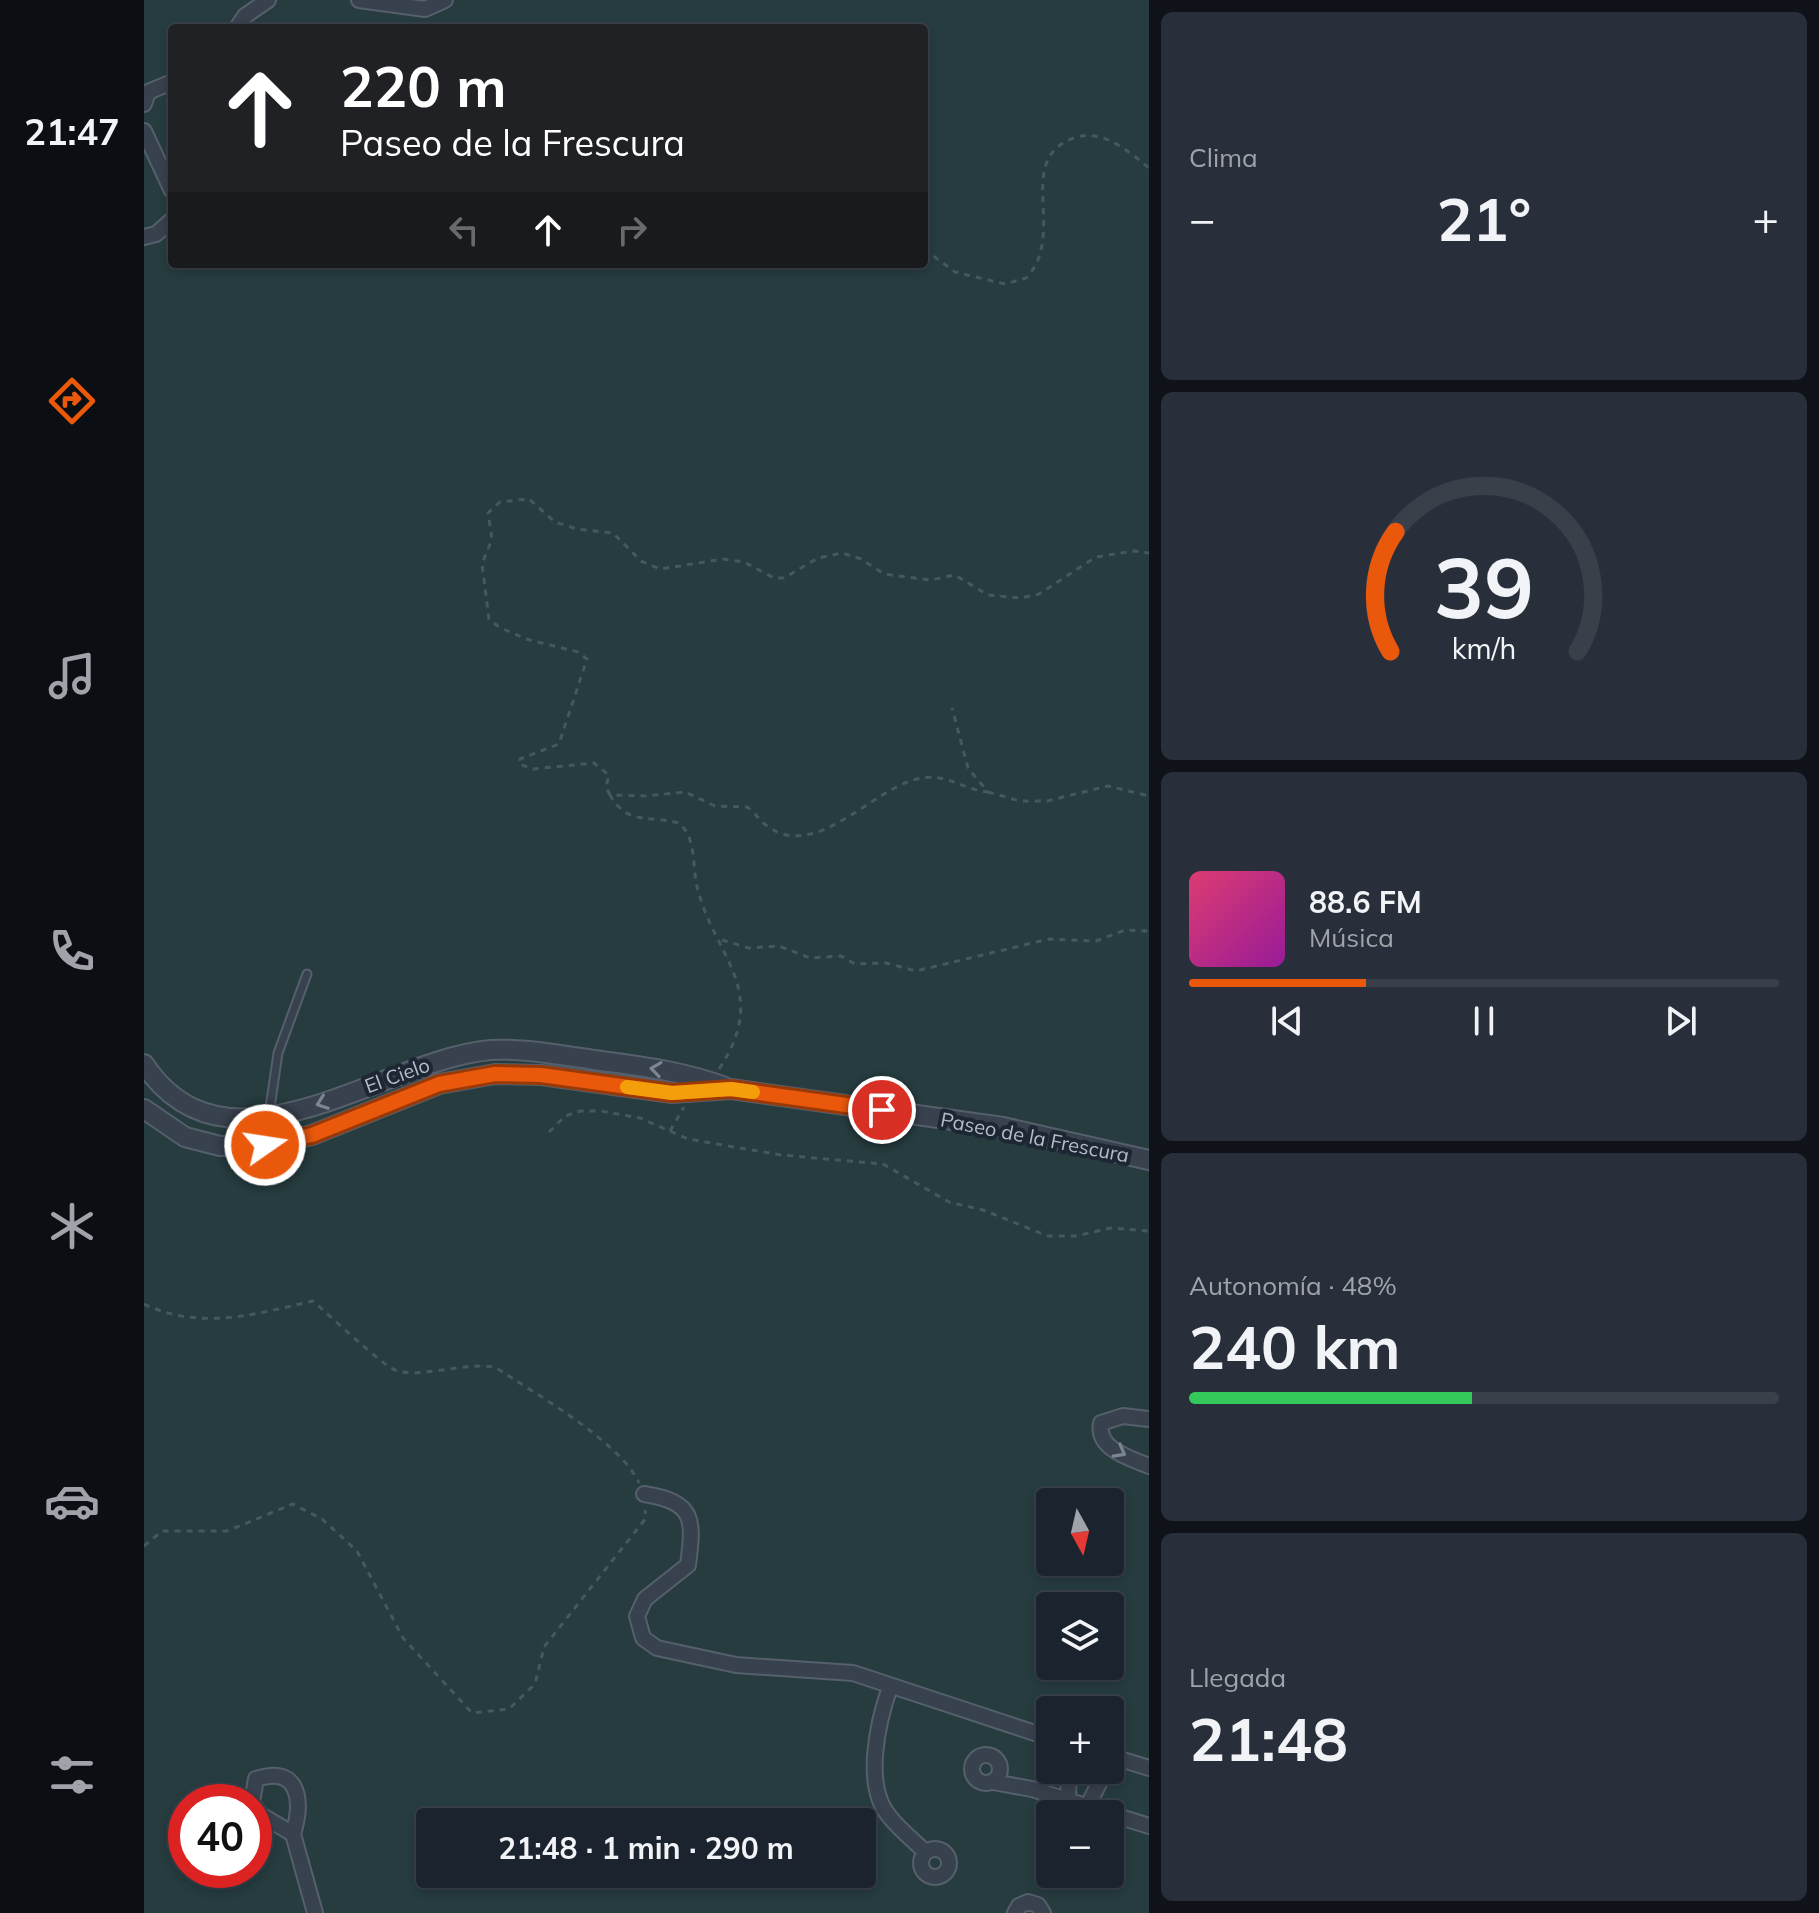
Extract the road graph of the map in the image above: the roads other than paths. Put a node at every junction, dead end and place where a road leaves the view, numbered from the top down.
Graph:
1 (268, 0) edge
2 (359, 0) edge
3 (445, 0) edge
4 (240, 24) edge
5 (168, 84) edge
6 (144, 104) edge
7 (144, 131) edge
8 (168, 182) edge
9 (168, 224) edge
10 (144, 237) edge
11 (307, 974) dead end
12 (144, 1064) edge
13 (701, 1086) junction
14 (731, 1089) joint
15 (144, 1109) edge
16 (267, 1118) junction
17 (265, 1145) junction
18 (1149, 1160) edge
19 (1149, 1419) edge
20 (1149, 1466) edge
21 (644, 1494) road end
22 (890, 1687) junction
23 (1036, 1734) edge
24 (1124, 1764) edge
25 (1149, 1768) edge
26 (993, 1782) dead end
27 (255, 1784) edge
28 (1069, 1784) edge
29 (1068, 1800) joint
30 (1124, 1817) edge
31 (272, 1822) edge
32 (1149, 1826) edge
33 (293, 1834) junction
34 (925, 1852) dead end
35 (315, 1913) edge
36 (1015, 1913) edge
37 (1043, 1913) edge

1 - 4 street
2 - 3 street
5 - 6 street
7 - 8 street
9 - 10 street
11 - 16 lane
12 - 16 street, El Cielo
13 - 14 street, El Cielo
13 -> 16 street, El Cielo
13 - 17 street, El Cielo
14 - 18 street, Paseo de la Frescura
15 - 17 street, El Cielo
16 - 17 lane
19 -> 20 street
21 - 22 street
22 - 23 street
22 - 34 street
24 - 25 street
26 - 29 street
27 - 33 street
28 - 29 street
30 - 32 street
31 - 33 street
33 - 35 street
36 - 37 street

